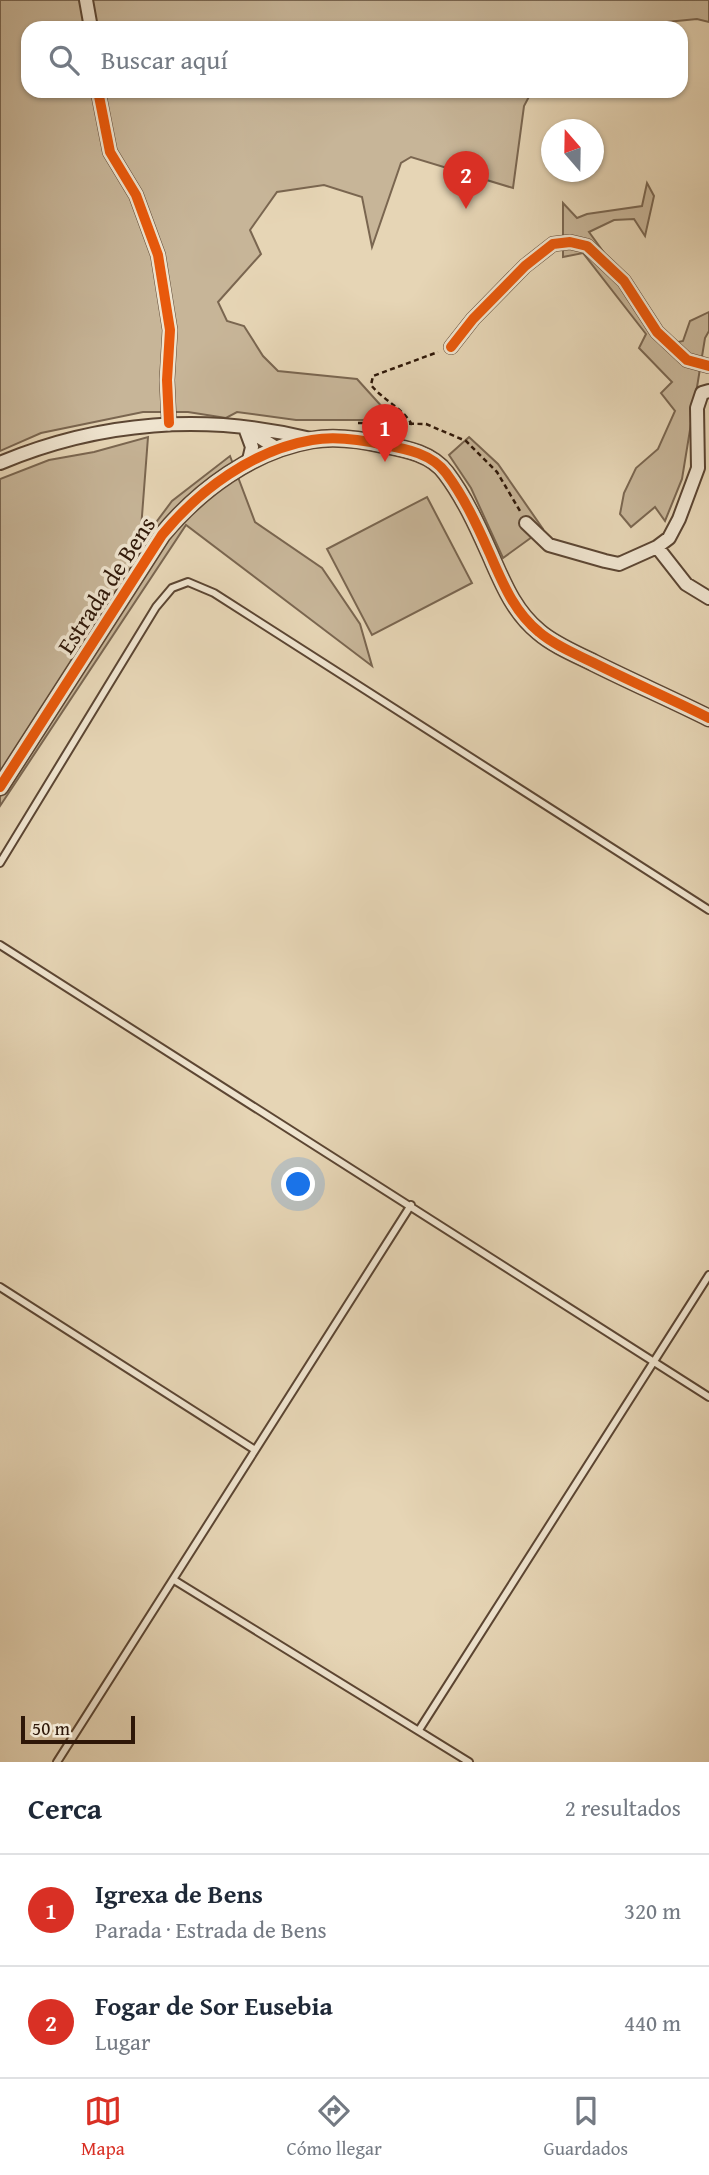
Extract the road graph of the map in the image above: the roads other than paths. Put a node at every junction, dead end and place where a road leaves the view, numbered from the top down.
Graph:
1 (86, 0) edge
2 (90, 21) edge
3 (99, 98) edge
4 (451, 347) road end
5 (709, 366) edge
6 (709, 391) edge
7 (169, 423) junction
8 (245, 428) junction
9 (273, 429) junction
10 (313, 439) junction
11 (278, 449) junction
12 (0, 463) edge
13 (248, 464) junction
14 (526, 523) dead end
15 (657, 547) junction
16 (709, 597) edge
17 (709, 718) edge
18 (0, 787) edge
19 (0, 863) edge
20 (709, 910) edge
21 (0, 944) edge
22 (411, 1205) junction
23 (709, 1275) edge
24 (0, 1287) edge
25 (654, 1363) junction
26 (709, 1397) edge
27 (255, 1450) junction
28 (174, 1580) junction
29 (419, 1730) junction
30 (57, 1762) edge
31 (470, 1762) edge

1 - 2 street
3 - 7 street
4 - 5 street
6 - 15 street
7 - 8 street
7 - 12 street
8 - 9 street
8 - 11 street
8 - 13 street
9 - 10 street
9 - 11 street
10 - 11 street, Estrada de Bens
10 - 17 street, Estrada de Bens
11 - 13 street, Estrada de Bens
13 - 18 street, Estrada de Bens
14 - 15 street
15 - 16 street
19 - 20 lane
21 - 22 lane
22 - 25 lane
22 - 27 lane
23 - 25 lane
24 - 27 lane
25 - 26 lane
25 - 29 lane
27 - 28 lane
28 - 29 lane
28 - 30 lane
29 - 31 lane

